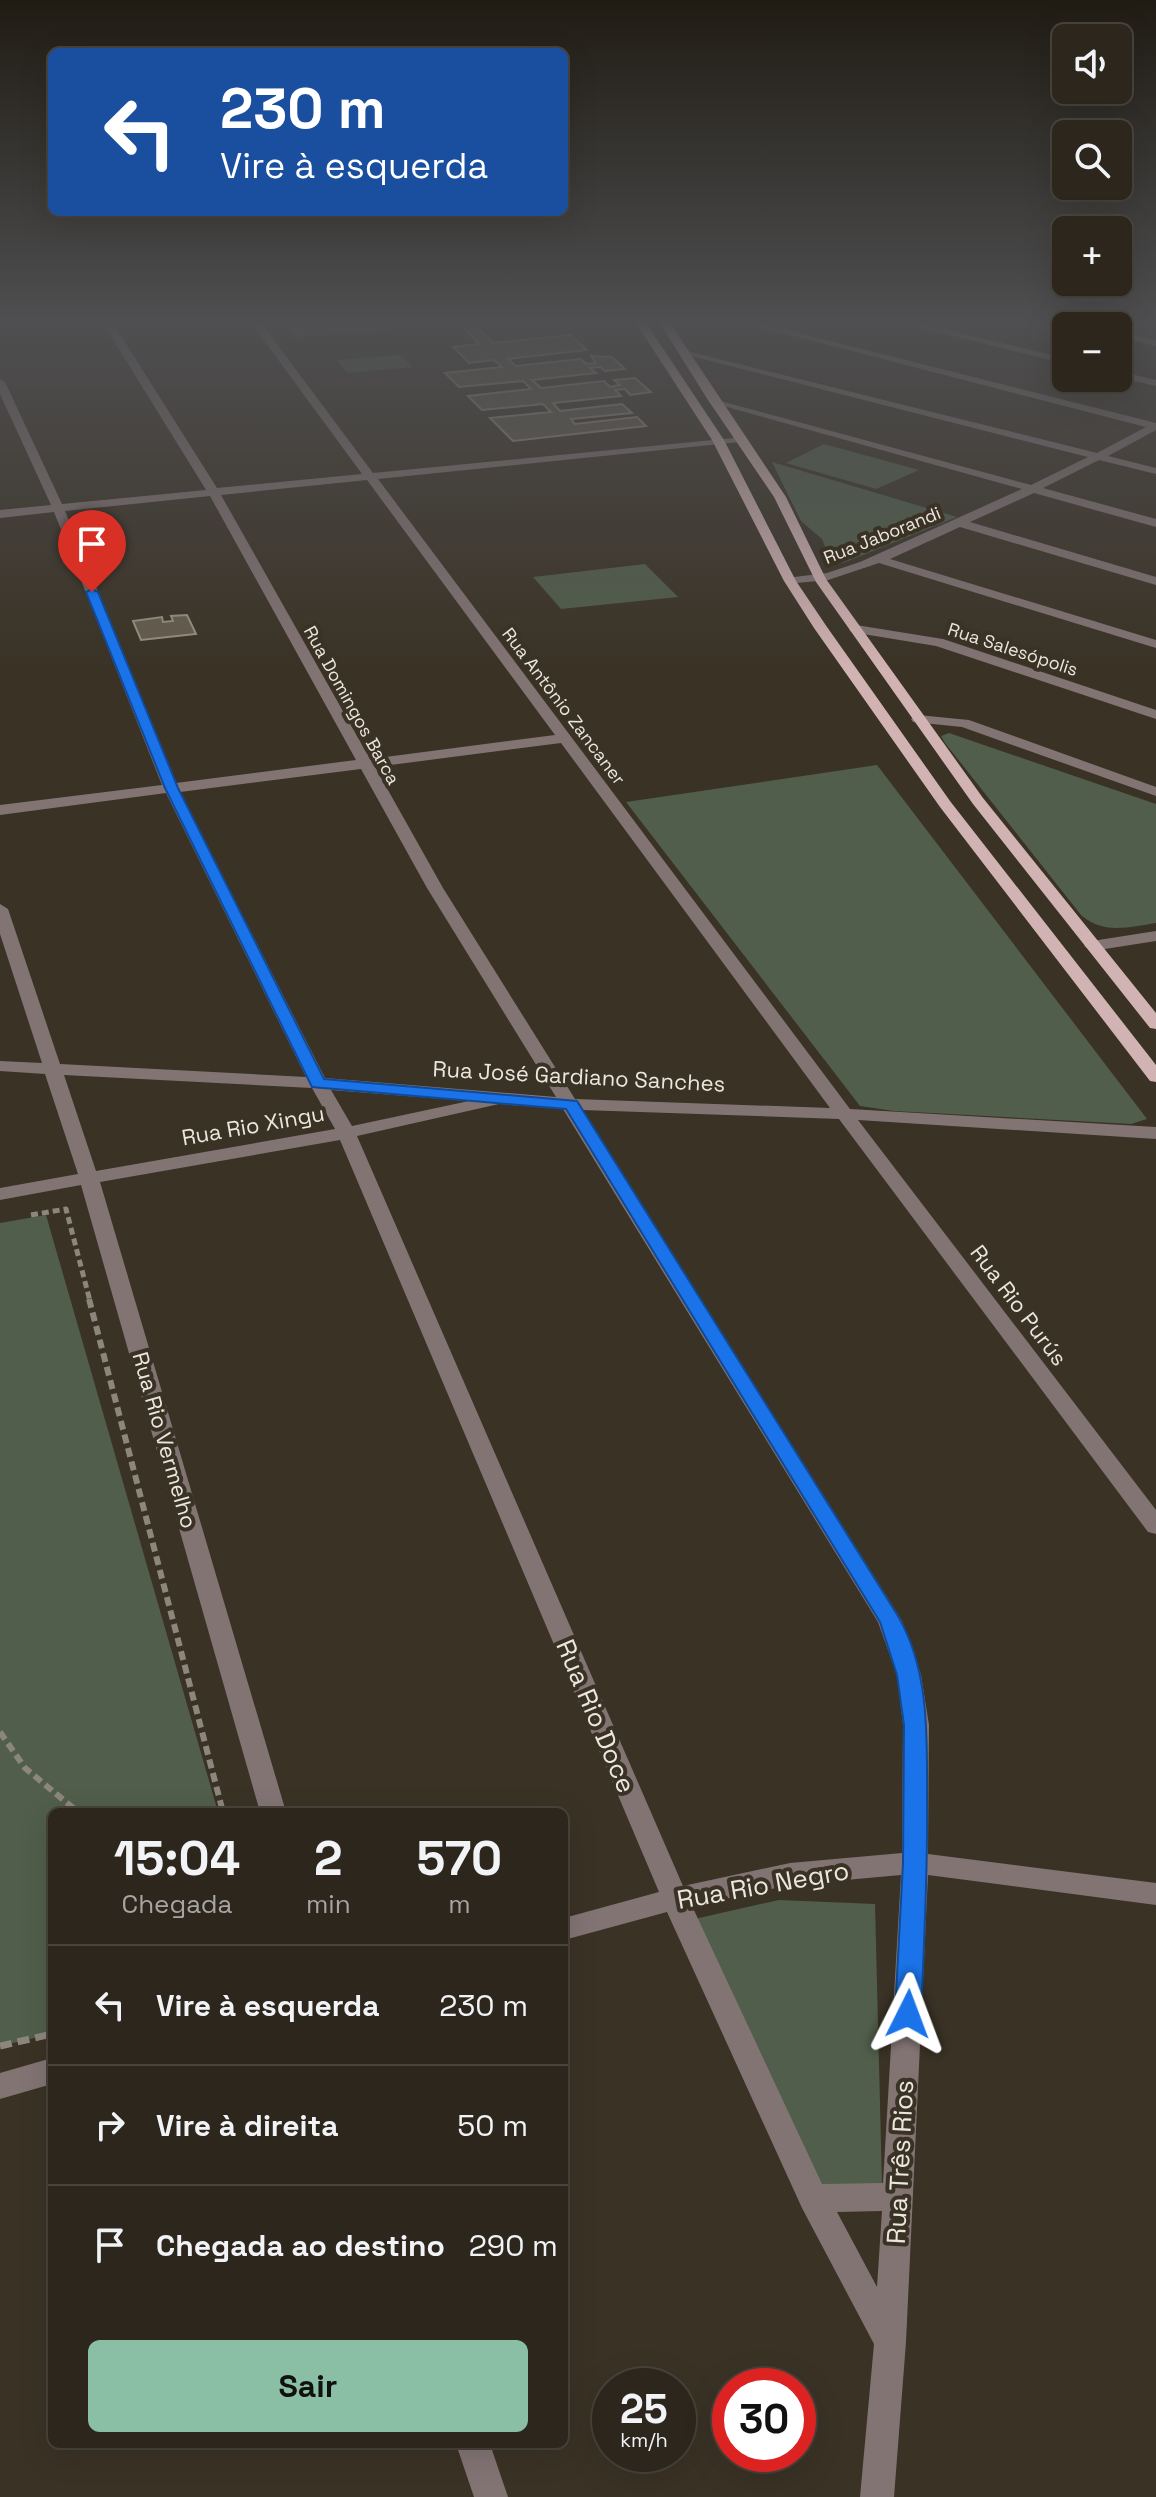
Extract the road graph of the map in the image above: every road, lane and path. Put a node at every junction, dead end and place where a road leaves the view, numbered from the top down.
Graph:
1 (25, 437) edge
2 (179, 437) edge
3 (341, 437) edge
4 (716, 437) edge
5 (738, 437) edge
6 (844, 437) edge
7 (1023, 437) edge
8 (1137, 437) edge
9 (740, 439) junction
10 (718, 440) junction
11 (1101, 456) junction
12 (1156, 471) edge
13 (371, 476) junction
14 (1033, 489) junction
15 (214, 493) junction
16 (58, 508) junction
17 (0, 514) edge
18 (959, 523) junction
19 (1156, 523) edge
20 (878, 559) junction
21 (820, 579) junction
22 (790, 581) junction
23 (1156, 581) edge
24 (856, 629) junction
25 (1156, 644) edge
26 (1156, 715) edge
27 (918, 719) junction
28 (566, 738) junction
29 (363, 763) junction
30 (171, 788) junction
31 (1156, 792) edge
32 (978, 801) junction
33 (945, 804) junction
34 (0, 810) edge
35 (0, 909) edge
36 (1156, 936) edge
37 (1092, 946) junction
38 (1156, 1024) edge
39 (0, 1066) edge
40 (55, 1069) junction
41 (1156, 1077) edge
42 (318, 1083) junction
43 (513, 1098) junction
44 (571, 1104) junction
45 (844, 1114) junction
46 (346, 1133) junction
47 (1156, 1133) edge
48 (89, 1178) junction
49 (0, 1194) edge
50 (27, 1216) dead end
51 (1156, 1526) edge
52 (0, 1732) edge
53 (73, 1808) edge
54 (222, 1808) edge
55 (272, 1808) edge
56 (915, 1863) junction
57 (1156, 1894) edge
58 (675, 1899) junction
59 (568, 1928) edge
60 (48, 2035) edge
61 (0, 2046) edge
62 (48, 2072) edge
63 (0, 2086) edge
64 (898, 2195) junction
65 (813, 2198) junction
66 (890, 2342) junction
67 (474, 2448) edge
68 (491, 2497) edge
69 (877, 2497) edge

1 - 16 street, Rua Rio Doce
2 - 15 street, Rua Domingos Barca
3 - 13 street, Rua Antônio Zancaner
4 - 10 main road
5 - 9 main road
6 - 14 street
7 - 11 street
8 - 11 street, Rua Jaborandi
9 - 10 street
9 - 21 main road
10 - 13 street
10 - 22 main road
11 - 12 street
11 - 14 street, Rua Jaborandi
13 - 15 street
13 - 28 street, Rua Antônio Zancaner
14 - 18 street, Rua Jaborandi
14 - 19 street
15 - 16 street
15 - 29 street, Rua Domingos Barca
16 - 17 street
16 - 30 street, Rua Rio Doce
18 - 20 street, Rua Jaborandi
18 - 23 street
20 - 21 street, Rua Jaborandi
20 - 25 street
21 - 22 street, Rua Jaborandi
21 - 24 main road
22 - 33 main road
24 - 26 street, Rua Salesópolis
24 - 27 main road
27 - 31 street
27 - 32 main road
28 - 29 street
28 - 45 street, Rua Antônio Zancaner
29 - 30 street
29 - 44 street, Rua Domingos Barca
30 - 34 street
30 - 42 street, Rua Rio Doce
32 - 33 main road
32 - 37 main road
33 - 41 main road
35 - 40 street, Rua Rio Vermelho
36 - 37 street
37 - 38 main road
39 - 40 street, Rua José Gardiano Sanches
40 - 42 street, Rua José Gardiano Sanches
40 - 48 street, Rua Rio Vermelho
42 - 43 street, Rua José Gardiano Sanches
42 - 46 street, Rua Rio Doce
43 - 44 street, Rua José Gardiano Sanches
43 - 46 street, Rua Rio Xingu
44 - 45 street, Rua José Gardiano Sanches
44 - 56 street, Rua Três Rios
45 - 47 street, Rua José Gardiano Sanches
45 - 51 street, Rua Rio Purús
46 - 48 street, Rua Rio Xingu
46 - 58 street, Rua Rio Doce
48 - 49 street, Rua Rio Xingu
48 - 55 street, Rua Rio Vermelho
50 - 54 path
52 - 53 path
56 - 57 street, Rua Rio Negro
56 - 58 street, Rua Rio Negro
56 - 64 street, Rua Três Rios
58 - 59 street, Rua Rio Negro
58 - 65 street, Rua Rio Doce
60 - 61 path
62 - 63 street
64 - 65 street
64 - 66 street, Rua Três Rios
65 - 66 street, Rua Rio Doce
66 - 69 street, Rua Três Rios
67 - 68 street

